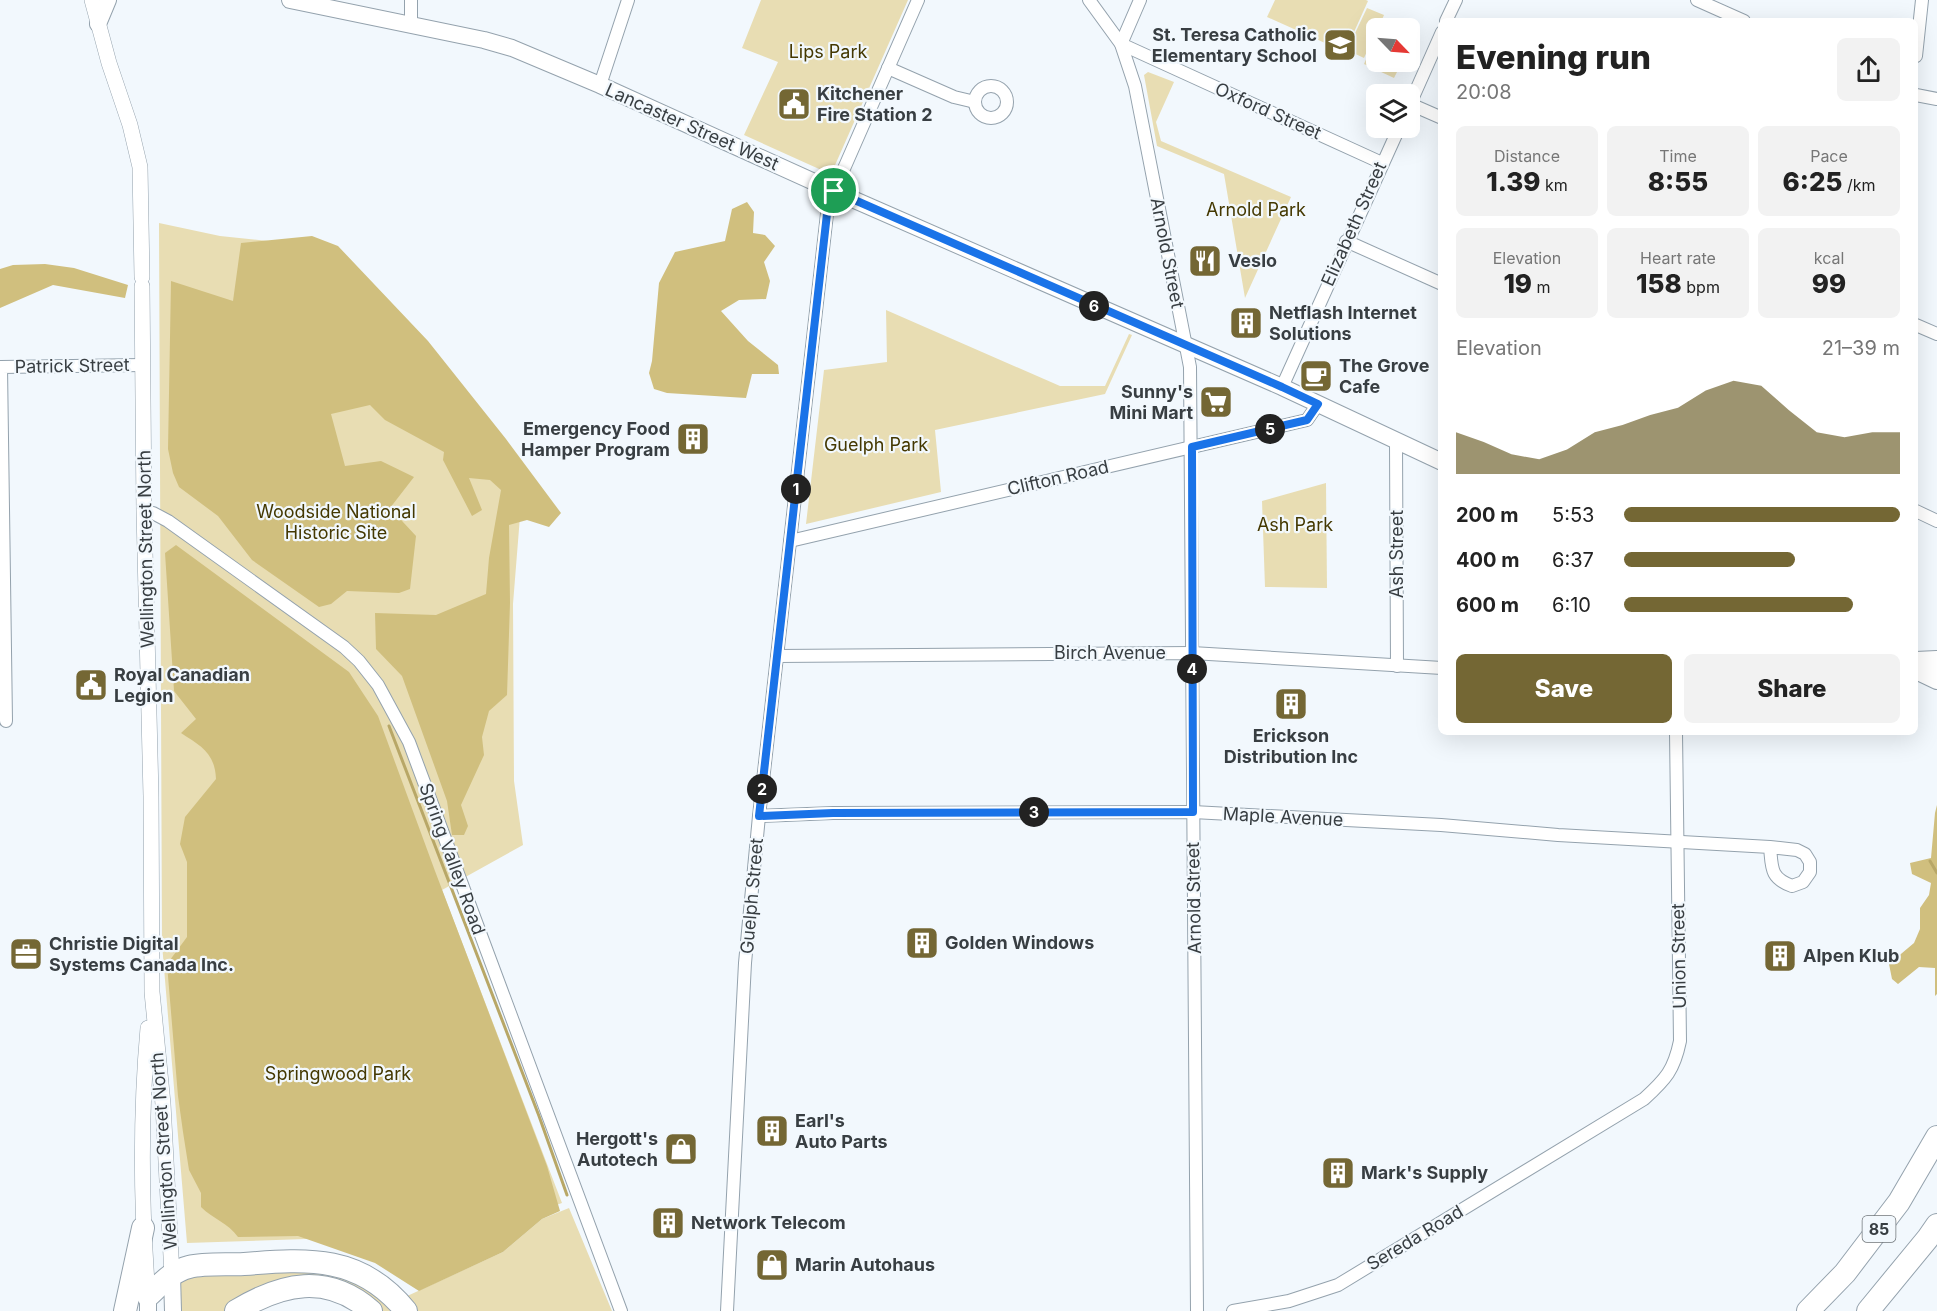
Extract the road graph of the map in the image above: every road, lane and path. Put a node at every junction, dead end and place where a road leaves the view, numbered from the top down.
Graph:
1 (92, 0) edge
2 (108, 0) edge
3 (290, 0) edge
4 (411, 0) edge
5 (628, 0) edge
6 (918, 0) edge
7 (1089, 0) edge
8 (1140, 0) edge
9 (1456, 0) edge
10 (1697, 0) edge
11 (1922, 0) edge
12 (1447, 18) edge
13 (1737, 18) edge
14 (98, 24) junction
15 (411, 24) junction
16 (1918, 37) edge
17 (1438, 41) edge
18 (1121, 44) junction
19 (888, 68) junction
20 (1419, 84) edge
21 (600, 85) junction
22 (1918, 94) edge
23 (1937, 99) edge
24 (975, 102) dead end
25 (1420, 108) edge
26 (1438, 116) edge
27 (1394, 138) edge
28 (1382, 163) junction
29 (834, 191) junction
30 (1346, 241) junction
31 (1438, 282) edge
32 (1918, 326) edge
33 (1937, 334) edge
34 (1185, 346) junction
35 (143, 365) junction
36 (1, 367) edge
37 (1282, 387) junction
38 (1318, 404) junction
39 (1396, 442) junction
40 (1192, 447) junction
41 (1438, 460) edge
42 (144, 511) junction
43 (1918, 512) edge
44 (1937, 520) edge
45 (790, 541) junction
46 (1192, 652) junction
47 (777, 656) junction
48 (1937, 662) edge
49 (1918, 663) edge
50 (1397, 666) junction
51 (1438, 668) edge
52 (1918, 672) edge
53 (1937, 681) edge
54 (6, 721) dead end
55 (1676, 735) edge
56 (1193, 812) junction
57 (759, 816) junction
58 (1678, 841) junction
59 (1770, 847) dead end
60 (152, 992) junction
61 (1586, 1135) joint
62 (1937, 1137) edge
63 (1937, 1225) edge
64 (143, 1228) junction
65 (172, 1275) junction
66 (148, 1304) edge
67 (125, 1311) edge
68 (173, 1311) edge
69 (236, 1311) edge
70 (371, 1311) edge
71 (406, 1311) edge
72 (621, 1311) edge
73 (727, 1311) edge
74 (1197, 1311) edge
75 (1233, 1311) edge
76 (1808, 1311) edge
77 (1868, 1311) edge

1 - 14 street, Wellington Street North
2 - 14 main road
3 - 15 main road, Lancaster Street West
4 - 15 street
5 - 21 street
6 - 19 street, Guelph Street
7 - 18 street, Arnold Street
8 - 18 street
9 - 12 street
10 - 13 street
11 - 16 street
14 - 35 street, Wellington Street North
15 - 21 main road, Lancaster Street West
17 - 20 street
18 - 28 street, Oxford Street
18 - 34 street, Arnold Street
19 - 24 street
19 - 29 street, Guelph Street
21 - 29 main road, Lancaster Street West
22 - 23 street
25 - 26 street
27 - 28 street, Elizabeth Street
28 - 30 street, Elizabeth Street
29 - 34 main road, Lancaster Street West
29 - 45 street, Guelph Street
30 - 31 street
30 - 37 street, Elizabeth Street
32 - 33 street
34 - 37 main road, Lancaster Street West
34 - 40 street, Arnold Street
35 - 36 street, Patrick Street
35 - 42 street, Wellington Street North
36 - 54 street
37 - 38 main road, Lancaster Street West
38 - 39 main road, Lancaster Street West
38 - 40 street, Clifton Road
39 - 41 main road, Lancaster Street West
39 - 50 street, Ash Street
40 - 45 street, Clifton Road
40 - 46 street, Arnold Street
42 - 60 street, Wellington Street North
42 - 72 street, Spring Valley Road
43 - 44 street
45 - 47 street, Guelph Street
46 - 47 street, Birch Avenue
46 - 50 street, Birch Avenue
46 - 56 street, Arnold Street
47 - 57 street, Guelph Street
48 - 49 highway
50 - 51 street, Birch Avenue
52 - 53 main road
55 - 58 street, Union Street
56 - 57 street, Maple Avenue
56 - 58 street, Maple Avenue
56 - 74 street, Arnold Street
57 - 73 street, Guelph Street
58 - 59 street, Maple Avenue
58 - 61 street, Union Street
60 - 64 street, Wellington Street North
60 - 65 street, Wellington Street North
61 - 75 street, Sereda Road
62 - 76 highway, 85
63 - 77 highway, 85
64 - 66 street, Wellington Street North
64 - 67 highway
65 - 66 highway
65 - 68 main road, Wellington Street North
65 - 71 highway
69 - 70 highway

